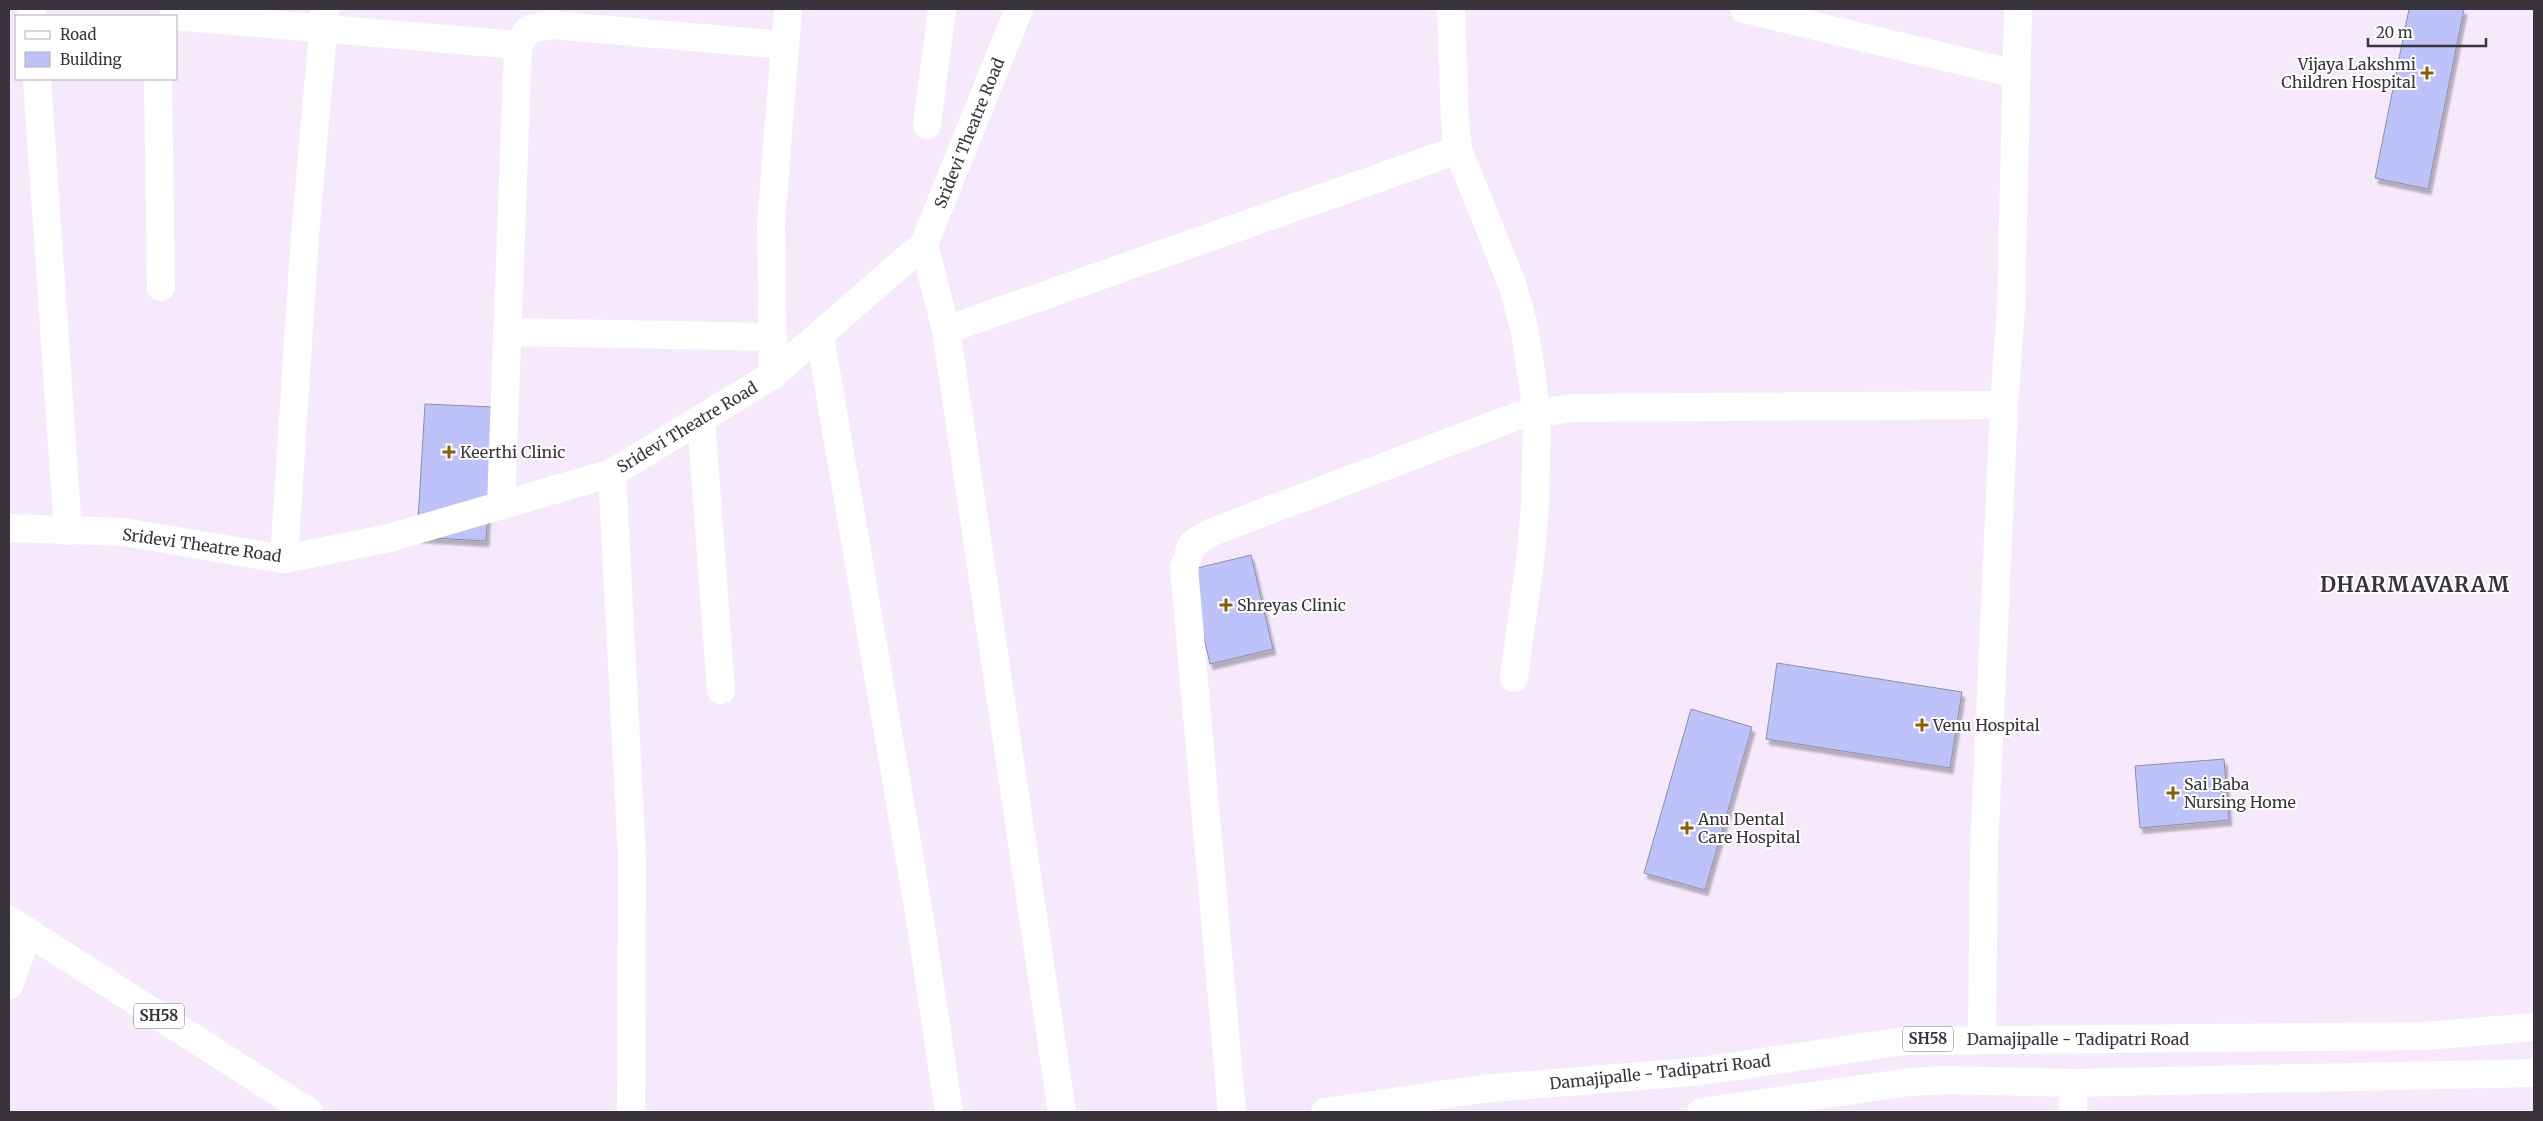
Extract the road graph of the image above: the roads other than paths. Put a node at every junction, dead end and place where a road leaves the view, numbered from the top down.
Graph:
1 (788, 9) edge
2 (942, 9) edge
3 (1019, 9) edge
4 (1451, 9) edge
5 (1744, 9) edge
6 (2018, 9) edge
7 (178, 16) edge
8 (325, 19) edge
9 (518, 45) junction
10 (785, 45) junction
11 (2016, 74) junction
12 (37, 80) edge
13 (158, 80) edge
14 (927, 125) dead end
15 (1458, 150) junction
16 (924, 244) junction
17 (161, 287) dead end
18 (946, 330) junction
19 (507, 332) junction
20 (820, 336) junction
21 (773, 337) junction
22 (773, 375) junction
23 (2004, 405) junction
24 (1537, 412) junction
25 (701, 419) junction
26 (612, 473) junction
27 (501, 505) junction
28 (9, 528) edge
29 (68, 531) junction
30 (284, 559) junction
31 (1514, 678) dead end
32 (721, 690) dead end
33 (18, 926) edge
34 (9, 985) edge
35 (2534, 1027) edge
36 (1982, 1039) junction
37 (2534, 1074) edge
38 (2073, 1083) junction
39 (309, 1112) edge
40 (631, 1112) edge
41 (949, 1112) edge
42 (1062, 1112) edge
43 (1232, 1112) edge
44 (1325, 1112) edge
45 (1701, 1112) edge
46 (2073, 1112) edge

1 - 10 street
2 - 14 street
3 - 16 street, Sridevi Theatre Road
4 - 15 street
5 - 11 street
6 - 11 street
7 - 8 street
8 - 9 street
8 - 30 street
9 - 10 street
9 - 19 street
10 - 21 street
11 - 23 street
12 - 29 street
13 - 17 street
15 - 18 street
15 - 24 street
16 - 18 street
16 - 20 street, Sridevi Theatre Road
18 - 42 street
19 - 21 street
19 - 27 street
20 - 22 street, Sridevi Theatre Road
20 - 41 street
21 - 22 street
22 - 25 street, Sridevi Theatre Road
23 - 24 street
23 - 36 street
24 - 31 street
24 - 43 street
25 - 26 street, Sridevi Theatre Road
25 - 32 street
26 - 27 street, Sridevi Theatre Road
26 - 40 street
27 - 30 street, Sridevi Theatre Road
28 - 29 street, Sridevi Theatre Road
29 - 30 street, Sridevi Theatre Road
33 - 34 street
33 - 39 street, SH58
35 - 36 street, Damajipalle - Tadipatri Road / SH58
36 - 44 street, Damajipalle - Tadipatri Road / SH58
37 - 38 street
38 - 45 street
38 - 46 street

